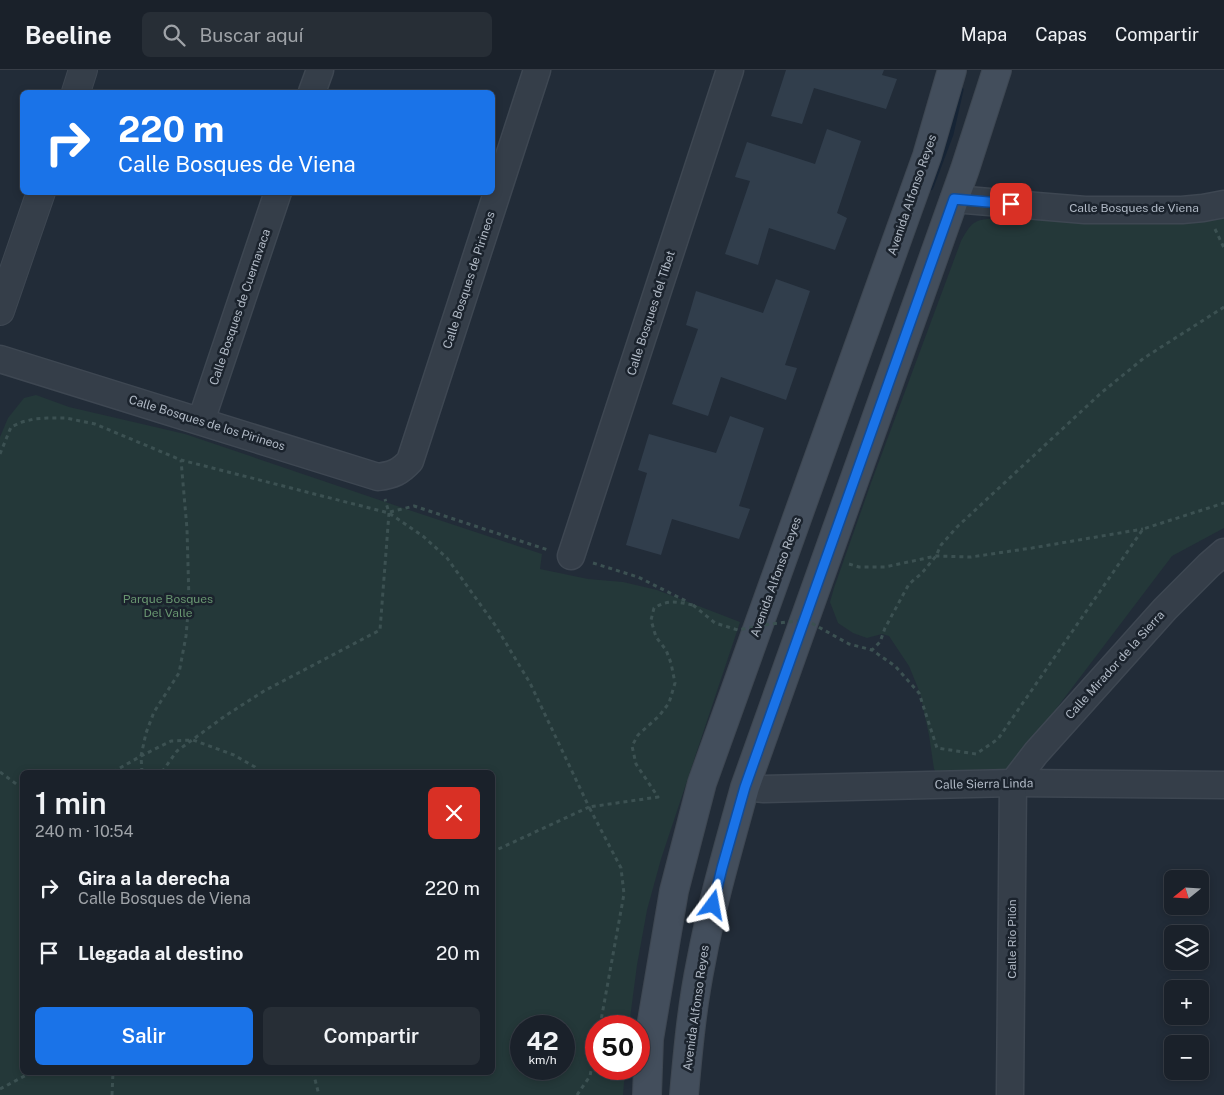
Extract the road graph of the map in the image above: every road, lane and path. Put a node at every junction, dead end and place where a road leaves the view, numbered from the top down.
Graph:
1 (84, 70) edge
2 (320, 70) edge
3 (537, 70) edge
4 (730, 70) edge
5 (952, 70) edge
6 (997, 70) edge
7 (77, 90) edge
8 (313, 90) edge
9 (40, 195) edge
10 (277, 195) edge
11 (954, 199) junction
12 (1224, 204) edge
13 (1224, 307) edge
14 (0, 311) edge
15 (0, 359) edge
16 (201, 421) junction
17 (0, 454) edge
18 (181, 460) junction
19 (378, 477) junction
20 (1224, 503) edge
21 (389, 513) junction
22 (1143, 529) junction
23 (1224, 552) edge
24 (571, 556) junction
25 (936, 556) junction
26 (845, 563) dead end
27 (693, 605) junction
28 (872, 650) junction
29 (193, 740) junction
30 (141, 756) junction
31 (116, 770) edge
32 (142, 770) edge
33 (164, 770) edge
34 (258, 770) edge
35 (0, 772) edge
36 (1013, 783) junction
37 (1224, 785) edge
38 (20, 786) edge
39 (745, 787) junction
40 (589, 807) junction
41 (495, 851) edge
42 (602, 1015) edge
43 (650, 1033) edge
44 (26, 1075) edge
45 (113, 1075) edge
46 (314, 1075) edge
47 (587, 1080) edge
48 (641, 1080) edge
49 (648, 1080) edge
50 (0, 1089) edge
51 (112, 1095) edge
52 (319, 1095) edge
53 (577, 1095) edge
54 (638, 1095) edge
55 (648, 1095) edge
56 (684, 1095) edge
57 (1010, 1095) edge

1 - 7 street
2 - 8 street
3 - 19 street, Calle Bosques de Pirineos
4 - 24 street, Calle Bosques del Tíbet
5 - 43 main road, Avenida Alfonso Reyes
6 - 11 main road, Avenida Alfonso Reyes
9 - 14 street
10 - 16 street, Calle Bosques de Cuernavaca
11 - 12 street, Calle Bosques de Viena
11 - 39 main road, Avenida Alfonso Reyes
13 - 25 path
15 - 16 street, Calle Bosques de los Pirineos
16 - 19 street, Calle Bosques de los Pirineos
17 - 18 path
18 - 21 path
18 - 30 path
19 - 21 path
20 - 22 path
21 - 24 path
21 - 29 path
21 - 40 path
22 - 25 path
22 - 28 path
23 - 36 street, Calle Mirador de la Sierra
24 - 27 path
25 - 26 path
25 - 28 path
27 - 28 path, bridge
27 - 40 path
29 - 30 path
29 - 33 path
29 - 34 path
30 - 31 path
30 - 32 path
35 - 38 path
36 - 37 street, Calle Sierra Linda
36 - 39 street, Calle Sierra Linda
36 - 57 street, Calle Río Pilón
39 - 56 main road, Avenida Alfonso Reyes
40 - 41 path
40 - 42 path
44 - 50 path
45 - 51 path
46 - 52 path
47 - 53 path
48 - 54 main road
49 - 55 main road, Avenida Alfonso Reyes

